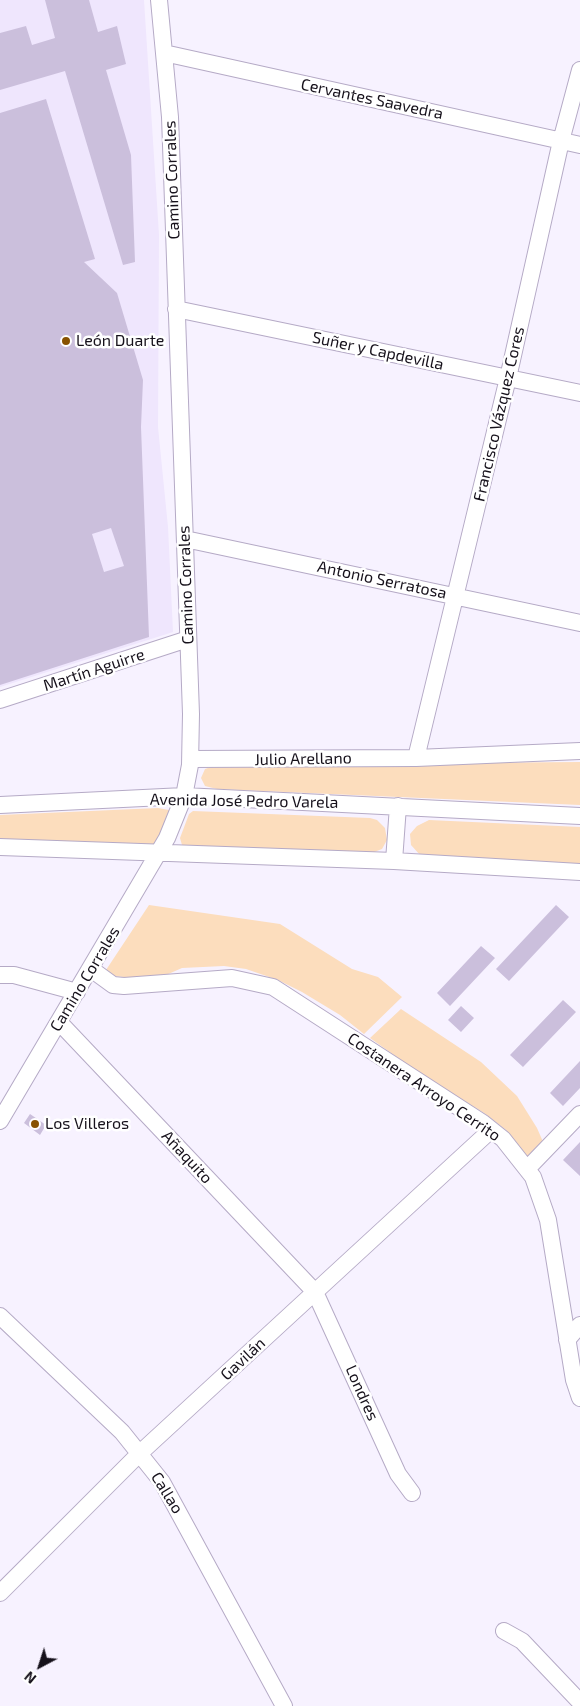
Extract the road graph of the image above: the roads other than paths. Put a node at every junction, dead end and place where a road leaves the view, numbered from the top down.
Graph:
1 (160, 0) edge
2 (164, 53) junction
3 (580, 70) edge
4 (561, 141) junction
5 (580, 145) edge
6 (176, 309) junction
7 (508, 378) junction
8 (580, 393) edge
9 (185, 539) junction
10 (455, 596) junction
11 (580, 623) edge
12 (188, 639) junction
13 (0, 700) edge
14 (580, 751) edge
15 (416, 758) junction
16 (191, 759) junction
17 (184, 796) junction
18 (0, 805) edge
19 (398, 806) junction
20 (580, 816) edge
21 (0, 847) edge
22 (160, 852) junction
23 (394, 862) junction
24 (580, 872) edge
25 (91, 969) junction
26 (0, 974) edge
27 (77, 992) junction
28 (60, 1023) junction
29 (580, 1114) edge
30 (0, 1121) edge
31 (491, 1130) junction
32 (527, 1169) junction
33 (314, 1292) junction
34 (0, 1316) edge
35 (580, 1326) edge
36 (567, 1340) junction
37 (580, 1398) edge
38 (140, 1453) junction
39 (412, 1493) dead end
40 (0, 1593) edge
41 (504, 1632) dead end
42 (580, 1702) edge
43 (284, 1706) edge

1 - 2 street, Camino Corrales
2 - 4 street, Cervantes Saavedra
2 - 6 street, Camino Corrales
3 - 4 street, Francisco Vázquez Cores
4 - 5 street, Cervantes Saavedra
4 - 7 street, Francisco Vázquez Cores
6 - 7 street, Suñer y Capdevilla
6 - 9 street, Camino Corrales
7 - 8 street, Suñer y Capdevilla
7 - 10 street, Francisco Vázquez Cores
9 - 10 street, Antonio Serratosa
9 - 12 street, Camino Corrales
10 - 11 street, Antonio Serratosa
10 - 15 street, Francisco Vázquez Cores
12 - 13 street, Martín Aguirre
12 - 16 street, Camino Corrales
14 - 15 street, Julio Arellano
15 - 16 street, Julio Arellano
16 - 17 street, Camino Corrales
17 - 18 street, Avenida José Pedro Varela
17 - 19 street, Avenida José Pedro Varela
17 - 22 street, Camino Corrales
19 - 20 street, Avenida José Pedro Varela
19 - 23 street
21 - 22 street
22 - 23 street
22 - 25 street, Camino Corrales
23 - 24 street
25 - 27 street, Camino Corrales
25 - 31 street, Costanera Arroyo Cerrito
26 - 27 street
27 - 28 street, Camino Corrales
28 - 30 street, Camino Corrales
28 - 33 street, Añaquito
29 - 32 street
31 - 32 street, Costanera Arroyo Cerrito
31 - 33 street, Gavilán
32 - 36 street, Costanera Arroyo Cerrito
33 - 38 street, Gavilán
33 - 39 street, Londres
34 - 38 street, Callao
35 - 36 street
36 - 37 street, Costanera Arroyo Cerrito
38 - 40 street, Gavilán
38 - 43 street, Callao
41 - 42 street

